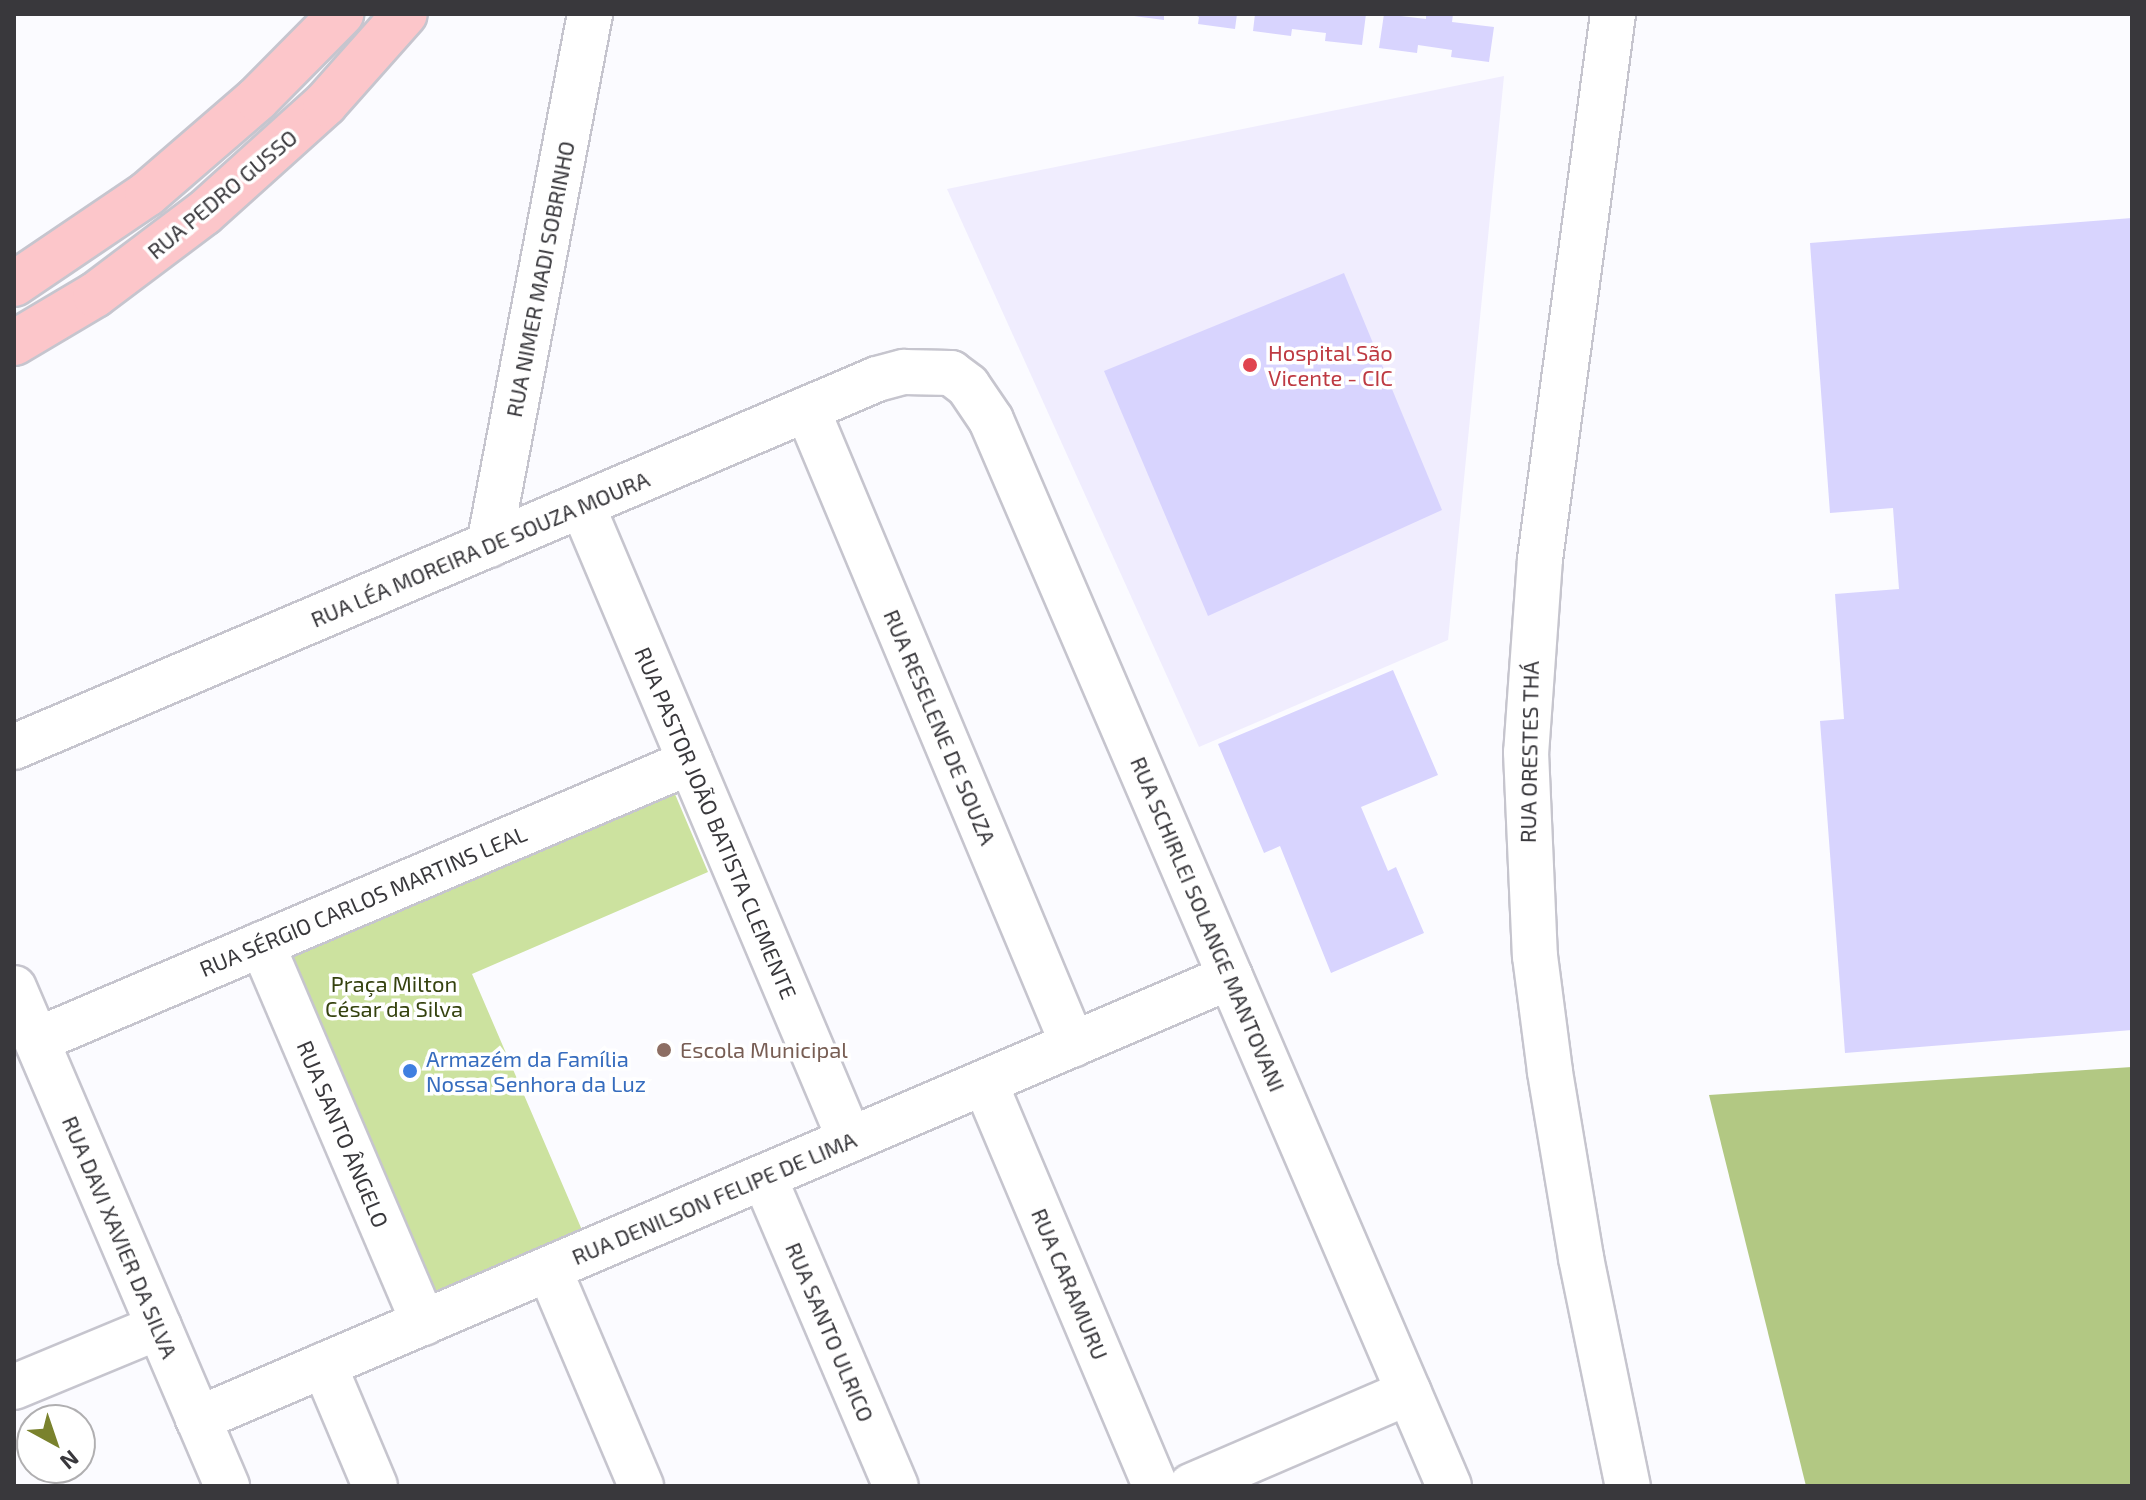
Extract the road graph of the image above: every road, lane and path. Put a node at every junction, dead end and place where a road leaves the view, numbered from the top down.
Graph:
1 (341, 14) edge
2 (405, 14) edge
3 (590, 14) edge
4 (1613, 14) edge
5 (14, 284) edge
6 (14, 343) edge
7 (951, 373) joint
8 (807, 409) junction
9 (582, 505) junction
10 (489, 545) junction
11 (14, 747) edge
12 (690, 762) junction
13 (262, 944) junction
14 (1230, 977) junction
15 (14, 988) edge
16 (37, 1040) junction
17 (1073, 1045) junction
18 (985, 1083) junction
19 (850, 1140) junction
20 (764, 1177) junction
21 (549, 1269) junction
22 (424, 1323) junction
23 (159, 1327) junction
24 (324, 1365) junction
25 (14, 1387) edge
26 (1409, 1392) junction
27 (198, 1419) junction
28 (1260, 1472) edge
29 (227, 1486) edge
30 (375, 1486) edge
31 (641, 1486) edge
32 (896, 1486) edge
33 (1155, 1486) edge
34 (1191, 1486) edge
35 (1449, 1486) edge
36 (1628, 1486) edge

1 - 5 main road
2 - 6 main road, RUA PEDRO GUSSO
3 - 10 street, RUA NIMER MADI SOBRINHO
4 - 36 street, RUA ORESTES THÁ
7 - 8 street, RUA LÉA MOREIRA DE SOUZA MOURA
7 - 14 street, RUA SCHIRLEI SOLANGE MANTOVANI
8 - 9 street, RUA LÉA MOREIRA DE SOUZA MOURA
8 - 17 street, RUA RESELENE DE SOUZA
9 - 10 street, RUA LÉA MOREIRA DE SOUZA MOURA
9 - 12 street, RUA PASTOR JOÃO BATISTA CLEMENTE
10 - 11 street, RUA LÉA MOREIRA DE SOUZA MOURA
12 - 13 street, RUA SÉRGIO CARLOS MARTINS LEAL
12 - 19 street, RUA PASTOR JOÃO BATISTA CLEMENTE
13 - 16 street, RUA SÉRGIO CARLOS MARTINS LEAL
13 - 22 street, RUA SANTO ÂNGELO
14 - 17 street, RUA DENILSON FELIPE DE LIMA
14 - 26 street, RUA SCHIRLEI SOLANGE MANTOVANI
15 - 16 street, RUA DAVI XAVIER DA SILVA
16 - 23 street, RUA DAVI XAVIER DA SILVA
17 - 18 street, RUA DENILSON FELIPE DE LIMA
18 - 19 street, RUA DENILSON FELIPE DE LIMA
18 - 33 street, RUA CARAMURU
19 - 20 street, RUA DENILSON FELIPE DE LIMA
20 - 21 street, RUA DENILSON FELIPE DE LIMA
20 - 32 street, RUA SANTO ULRICO
21 - 22 street, RUA DENILSON FELIPE DE LIMA
21 - 31 street
22 - 24 street, RUA DENILSON FELIPE DE LIMA
23 - 25 street
23 - 27 street, RUA DAVI XAVIER DA SILVA
24 - 27 street, RUA DENILSON FELIPE DE LIMA
24 - 30 street
26 - 28 street
26 - 35 street, RUA SCHIRLEI SOLANGE MANTOVANI
27 - 29 street, RUA DAVI XAVIER DA SILVA
28 - 34 street

